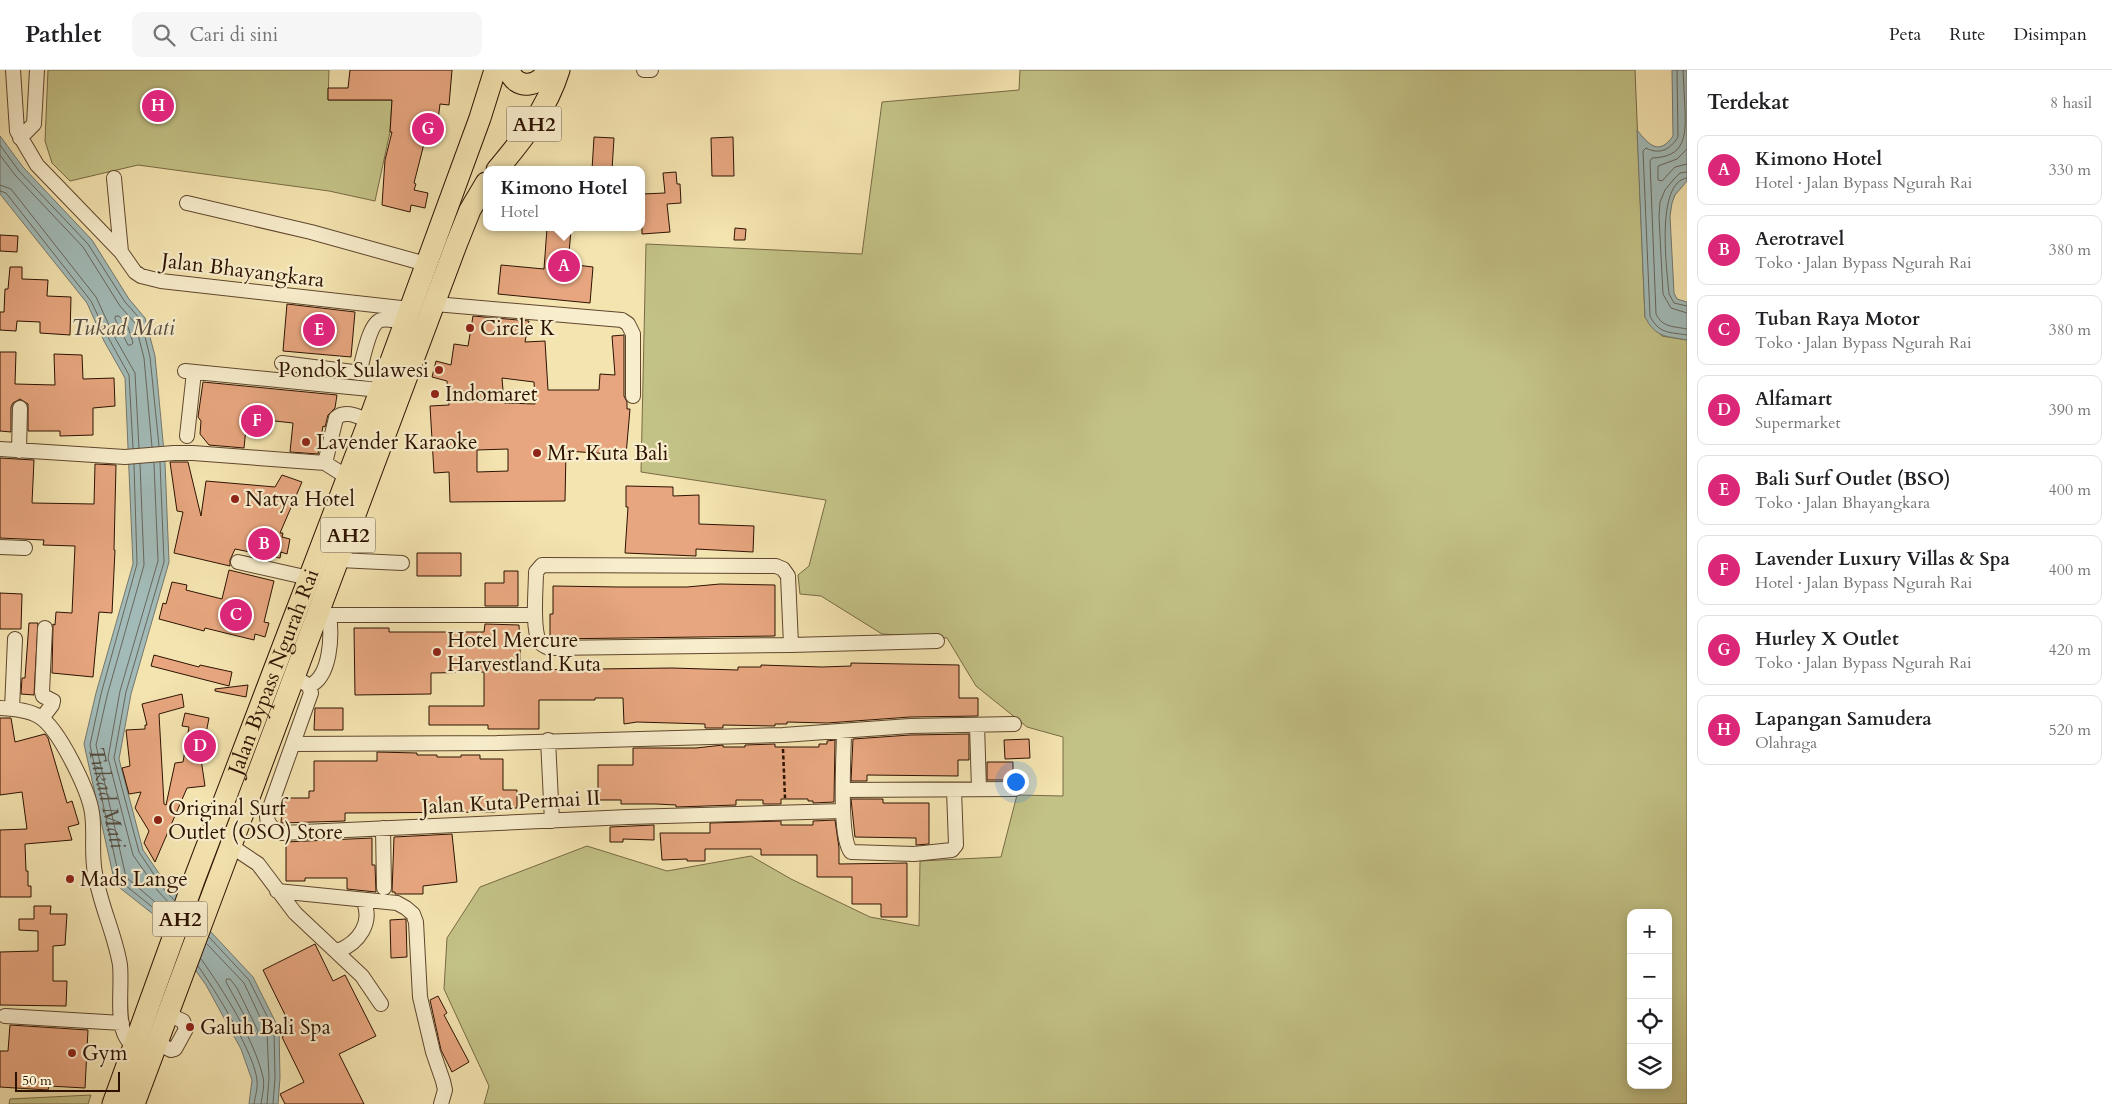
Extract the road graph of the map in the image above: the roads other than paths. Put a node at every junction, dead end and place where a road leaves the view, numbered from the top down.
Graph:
1 (13, 70) edge
2 (37, 70) edge
3 (548, 70) edge
4 (559, 70) edge
5 (644, 70) edge
6 (651, 70) edge
7 (494, 71) edge
8 (20, 138) junction
9 (501, 166) edge
10 (114, 178) dead end
11 (483, 188) edge
12 (187, 203) dead end
13 (121, 252) junction
14 (426, 264) junction
15 (435, 304) junction
16 (408, 316) junction
17 (282, 363) dead end
18 (360, 373) junction
19 (383, 383) junction
20 (633, 396) dead end
21 (20, 408) dead end
22 (369, 421) junction
23 (187, 436) dead end
24 (0, 449) edge
25 (19, 451) junction
26 (325, 463) junction
27 (348, 477) junction
28 (0, 547) edge
29 (25, 548) dead end
30 (339, 560) junction
31 (238, 562) dead end
32 (402, 563) dead end
33 (309, 578) junction
34 (323, 615) junction
35 (536, 615) junction
36 (45, 628) dead end
37 (15, 639) dead end
38 (937, 641) dead end
39 (791, 645) junction
40 (302, 681) junction
41 (6, 708) edge
42 (42, 718) junction
43 (1014, 724) dead end
44 (977, 725) junction
45 (844, 731) junction
46 (548, 740) junction
47 (293, 744) junction
48 (979, 789) junction
49 (1016, 789) dead end
50 (843, 790) junction
51 (954, 790) junction
52 (843, 811) junction
53 (552, 821) junction
54 (384, 828) junction
55 (231, 846) junction
56 (384, 888) dead end
57 (277, 891) junction
58 (363, 900) junction
59 (338, 952) junction
60 (176, 962) junction
61 (381, 1004) dead end
62 (5, 1016) dead end
63 (122, 1023) junction
64 (134, 1049) junction
65 (113, 1104) edge
66 (134, 1104) edge
67 (441, 1104) edge

1 - 8 street
2 - 8 street
3 - 7 highway
4 - 9 highway, AH2
5 - 6 street
7 - 14 highway, Jalan Bypass Ngurah Rai / AH2
8 - 13 street, Jalan Bhayangkara
10 - 13 street
11 - 15 highway, Jalan Bypass Ngurah Rai / AH2
12 - 14 street
13 - 16 street, Jalan Bhayangkara
14 - 16 highway, Jalan Bypass Ngurah Rai / AH2
15 - 20 street
15 - 30 highway, Jalan Bypass Ngurah Rai / AH2
16 - 18 street
16 - 19 highway, Jalan Bypass Ngurah Rai / AH2
17 - 18 street
18 - 19 street
19 - 22 highway, Jalan Bypass Ngurah Rai / AH2
19 - 23 street
21 - 25 street
22 - 26 street
22 - 27 highway, Jalan Bypass Ngurah Rai / AH2
24 - 25 street
25 - 26 street
26 - 27 street
27 - 33 highway, Jalan Bypass Ngurah Rai / AH2
28 - 29 street
30 - 32 street
30 - 34 highway, Jalan Bypass Ngurah Rai / AH2
31 - 33 street
33 - 60 highway, Jalan Bypass Ngurah Rai / AH2
34 - 35 street
34 - 40 highway, Jalan Bypass Ngurah Rai / AH2
35 - 39 street
35 - 39 street
36 - 42 street
37 - 41 street
38 - 39 street
40 - 47 street, Jalan Kuta Permai II
40 - 55 highway, Jalan Bypass Ngurah Rai / AH2
41 - 42 street
42 - 63 street
43 - 44 street
44 - 45 street
44 - 48 street
45 - 46 street
45 - 50 street
46 - 47 street
46 - 53 street
47 - 54 street, Jalan Kuta Permai II
48 - 49 street
48 - 51 street
50 - 51 street
50 - 52 street
51 - 52 street
52 - 53 street, Jalan Kuta Permai II
53 - 54 street, Jalan Kuta Permai II
54 - 56 street
55 - 57 street
55 - 60 highway, Jalan Bypass Ngurah Rai / AH2
57 - 58 street
57 - 59 street
58 - 59 street
58 - 67 street
59 - 61 street
60 - 64 highway, Jalan Bypass Ngurah Rai / AH2
60 - 66 highway, Jalan Bypass Ngurah Rai / AH2
62 - 63 street
63 - 64 street
64 - 65 highway, Jalan Bypass Ngurah Rai / AH2

